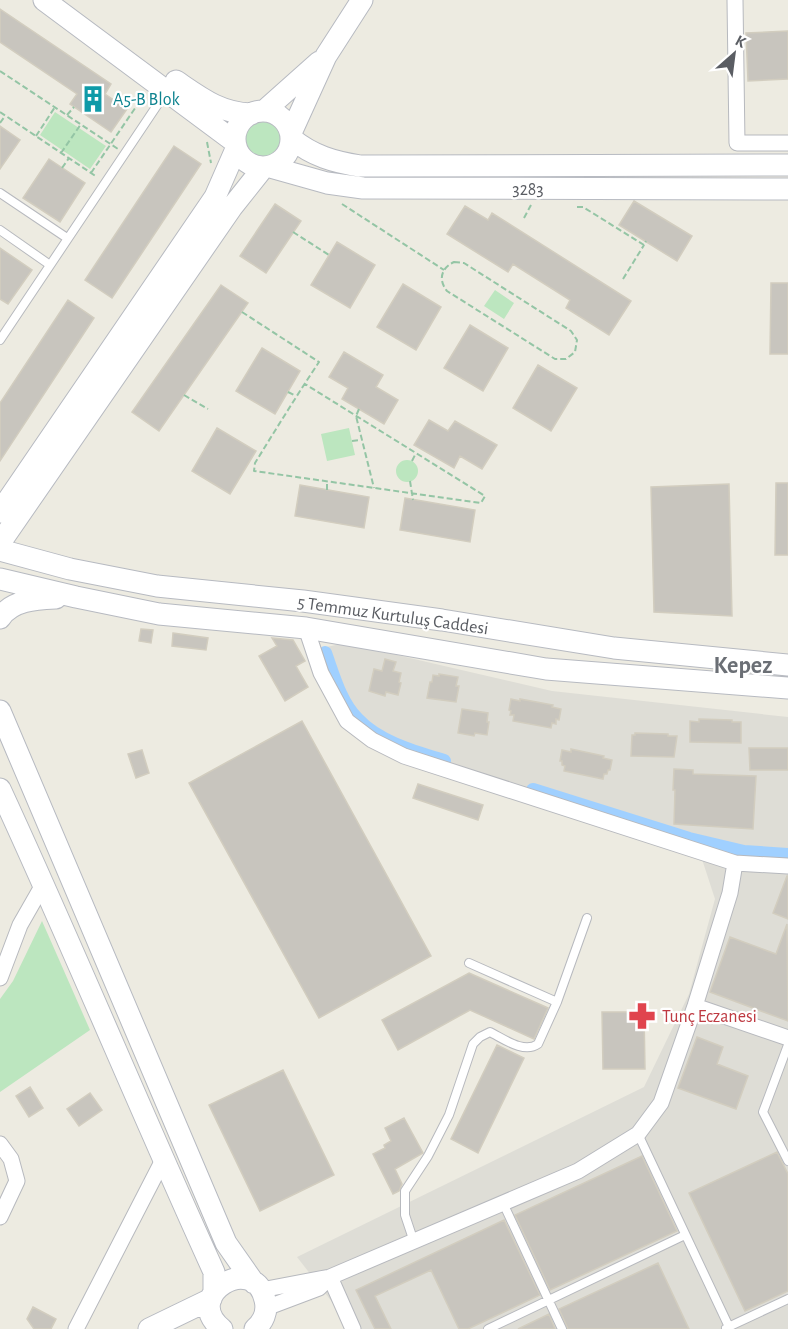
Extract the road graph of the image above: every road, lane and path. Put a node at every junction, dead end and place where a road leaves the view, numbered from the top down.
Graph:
1 (44, 0) edge
2 (65, 0) edge
3 (363, 0) edge
4 (735, 0) edge
5 (326, 56) junction
6 (0, 71) edge
7 (164, 93) junction
8 (55, 107) junction
9 (74, 107) dead end
10 (0, 112) edge
11 (258, 112) junction
12 (67, 115) junction
13 (5, 116) junction
14 (0, 123) edge
15 (81, 124) junction
16 (36, 136) junction
17 (291, 136) junction
18 (207, 142) dead end
19 (788, 143) edge
20 (110, 144) junction
21 (236, 145) junction
22 (61, 153) junction
23 (124, 153) junction
24 (69, 158) junction
25 (788, 165) edge
26 (266, 167) junction
27 (63, 168) dead end
28 (213, 171) dead end
29 (91, 173) junction
30 (105, 182) junction
31 (788, 189) edge
32 (0, 193) edge
33 (533, 202) dead end
34 (342, 204) dead end
35 (573, 206) dead end
36 (524, 218) dead end
37 (0, 230) edge
38 (293, 232) dead end
39 (67, 238) junction
40 (329, 255) dead end
41 (50, 265) junction
42 (444, 270) junction
43 (623, 279) dead end
44 (242, 312) dead end
45 (0, 340) edge
46 (304, 384) junction
47 (288, 392) dead end
48 (184, 395) dead end
49 (297, 397) junction
50 (208, 409) dead end
51 (359, 410) dead end
52 (356, 416) junction
53 (362, 440) junction
54 (352, 441) dead end
55 (416, 453) junction
56 (431, 454) dead end
57 (427, 460) junction
58 (250, 461) dead end
59 (412, 461) dead end
60 (255, 464) junction
61 (327, 481) junction
62 (410, 481) dead end
63 (374, 488) junction
64 (327, 490) dead end
65 (412, 493) junction
66 (413, 500) dead end
67 (0, 512) edge
68 (0, 543) edge
69 (0, 550) edge
70 (0, 579) edge
71 (76, 597) junction
72 (0, 618) edge
73 (306, 627) junction
74 (788, 665) edge
75 (788, 688) edge
76 (0, 711) edge
77 (0, 789) edge
78 (735, 863) junction
79 (788, 866) edge
80 (44, 883) junction
81 (587, 918) dead end
82 (470, 963) dead end
83 (0, 978) edge
84 (557, 1002) junction
85 (695, 1006) junction
86 (788, 1038) edge
87 (788, 1044) edge
88 (638, 1134) junction
89 (0, 1144) edge
90 (163, 1160) junction
91 (788, 1161) edge
92 (503, 1203) junction
93 (0, 1217) edge
94 (685, 1235) junction
95 (414, 1242) junction
96 (330, 1277) junction
97 (213, 1295) junction
98 (788, 1299) edge
99 (548, 1300) junction
100 (261, 1309) edge
101 (728, 1328) edge
102 (76, 1329) edge
103 (149, 1329) edge
104 (222, 1329) edge
105 (353, 1329) edge
106 (488, 1329) edge
107 (562, 1329) edge

1 - 7 main road
2 - 11 main road
3 - 5 main road
4 - 19 street
5 - 11 main road
5 - 17 main road
6 - 8 path
7 - 20 path
7 - 21 main road
7 - 23 lane
8 - 12 path
8 - 16 path
9 - 12 path
10 - 13 path
11 - 17 main road
11 - 21 main road
12 - 15 path
13 - 14 path
13 - 16 path
15 - 20 path
15 - 22 path
16 - 22 path
17 - 25 main road, 3283
17 - 26 main road
18 - 28 path
20 - 23 path
20 - 29 path
21 - 26 main road
21 - 67 main road
22 - 24 path
23 - 30 lane
24 - 27 path
24 - 29 path
26 - 31 main road, 3283
26 - 68 main road
29 - 30 path
30 - 39 lane
32 - 39 lane
33 - 36 path
34 - 42 path
35 - 43 path
37 - 41 lane
38 - 40 path
39 - 41 lane
41 - 45 lane
42 - 42 path
44 - 46 path
46 - 49 path
46 - 52 path
47 - 49 path
48 - 50 path
49 - 60 path
51 - 52 path
52 - 53 path
52 - 55 path
53 - 54 path
53 - 63 path
55 - 57 path
55 - 59 path
56 - 57 path
57 - 65 path
58 - 60 path
60 - 61 path
61 - 63 path
61 - 64 path
62 - 65 path
63 - 65 path
65 - 66 path
69 - 74 main road, 5 Temmuz Kurtuluş Caddesi
70 - 71 main road, 5 Temmuz Kurtuluş Caddesi
71 - 72 main road
71 - 73 main road, 5 Temmuz Kurtuluş Caddesi
73 - 75 main road, 5 Temmuz Kurtuluş Caddesi
73 - 78 street
76 - 100 main road
77 - 80 main road
78 - 79 street
78 - 85 street
80 - 83 street
80 - 90 main road
81 - 84 lane
82 - 84 lane
84 - 95 lane
85 - 86 street
85 - 88 street
87 - 91 lane
88 - 92 street
88 - 94 lane
89 - 93 street
90 - 97 main road
90 - 102 street
92 - 95 street
92 - 99 lane
94 - 99 lane
94 - 101 lane
95 - 96 street
96 - 100 street
96 - 105 street
97 - 100 main road
97 - 103 main road
97 - 104 main road
98 - 101 lane
99 - 106 lane
99 - 107 lane

